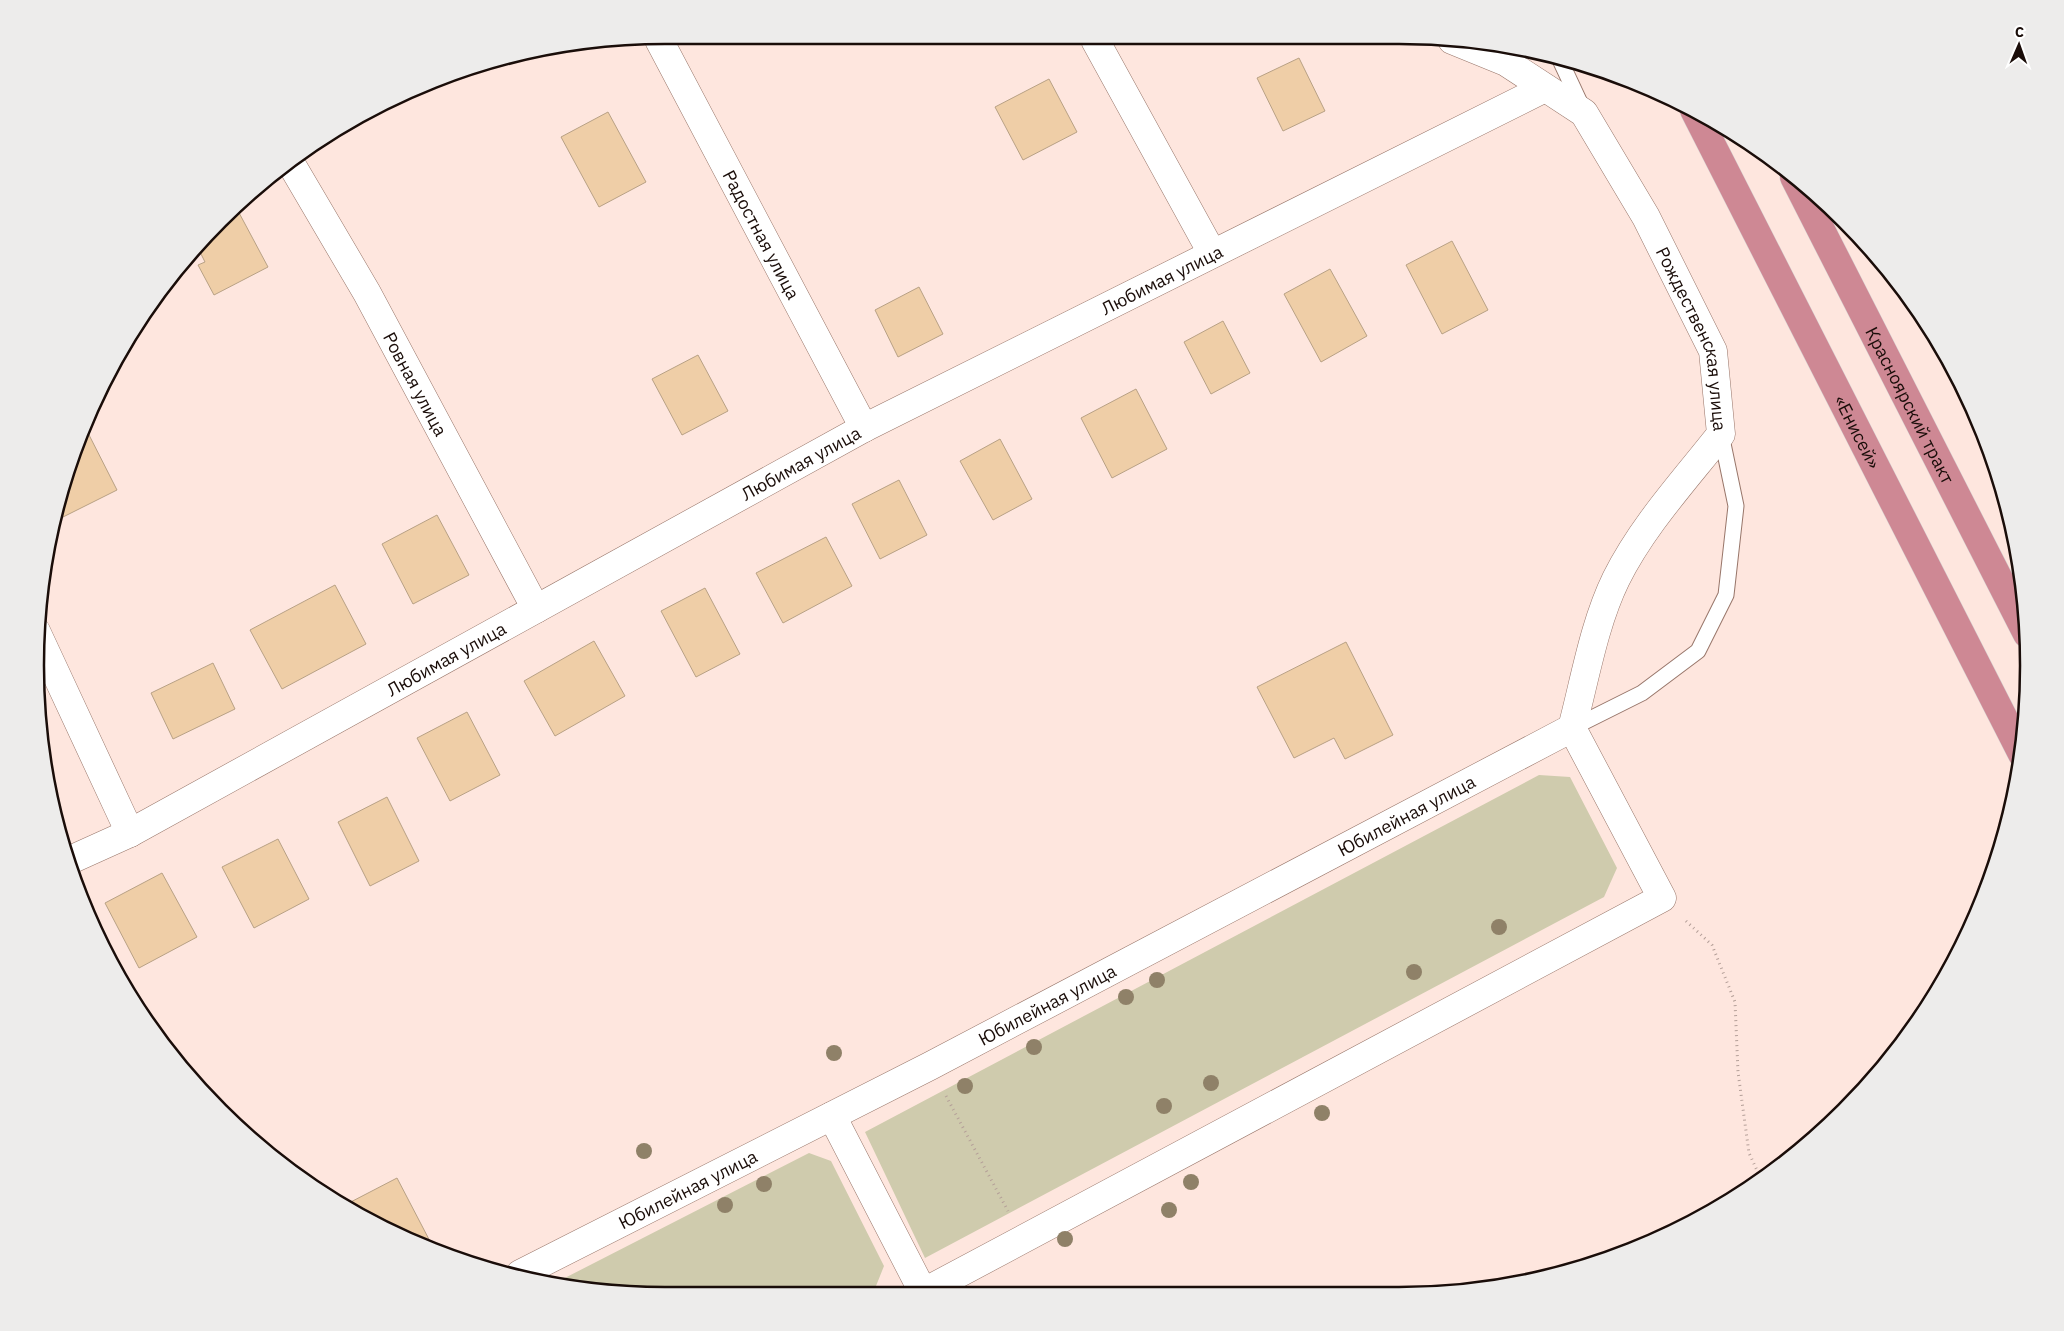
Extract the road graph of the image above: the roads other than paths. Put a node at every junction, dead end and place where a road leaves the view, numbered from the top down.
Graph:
1 (661, 44) edge
2 (1097, 44) edge
3 (1472, 48) edge
4 (1563, 66) edge
5 (1545, 88) junction
6 (1584, 113) junction
7 (1700, 122) edge
8 (293, 168) edge
9 (1802, 193) edge
10 (1212, 253) junction
11 (864, 428) junction
12 (1721, 434) junction
13 (536, 609) junction
14 (2018, 617) edge
15 (44, 649) edge
16 (1572, 728) junction
17 (2016, 741) edge
18 (130, 833) junction
19 (75, 859) edge
20 (832, 1116) junction
21 (526, 1271) edge
22 (921, 1287) edge
23 (933, 1287) edge

1 - 11 street, Радостная улица
2 - 10 street
3 - 5 street, Рождественская улица
4 - 6 lane
5 - 6 street, Рождественская улица
5 - 10 street, Любимая улица
6 - 12 street, Рождественская улица
7 - 17 highway, «Енисей»
8 - 13 street, Ровная улица
9 - 14 highway, Красноярский тракт
10 - 11 street, Любимая улица
11 - 13 street, Любимая улица
12 - 16 street, Рождественская улица
12 - 16 lane
13 - 18 street, Любимая улица
15 - 18 street
16 - 20 street, Юбилейная улица
16 - 23 street
18 - 19 street, Любимая улица
20 - 21 street, Юбилейная улица
20 - 22 street

